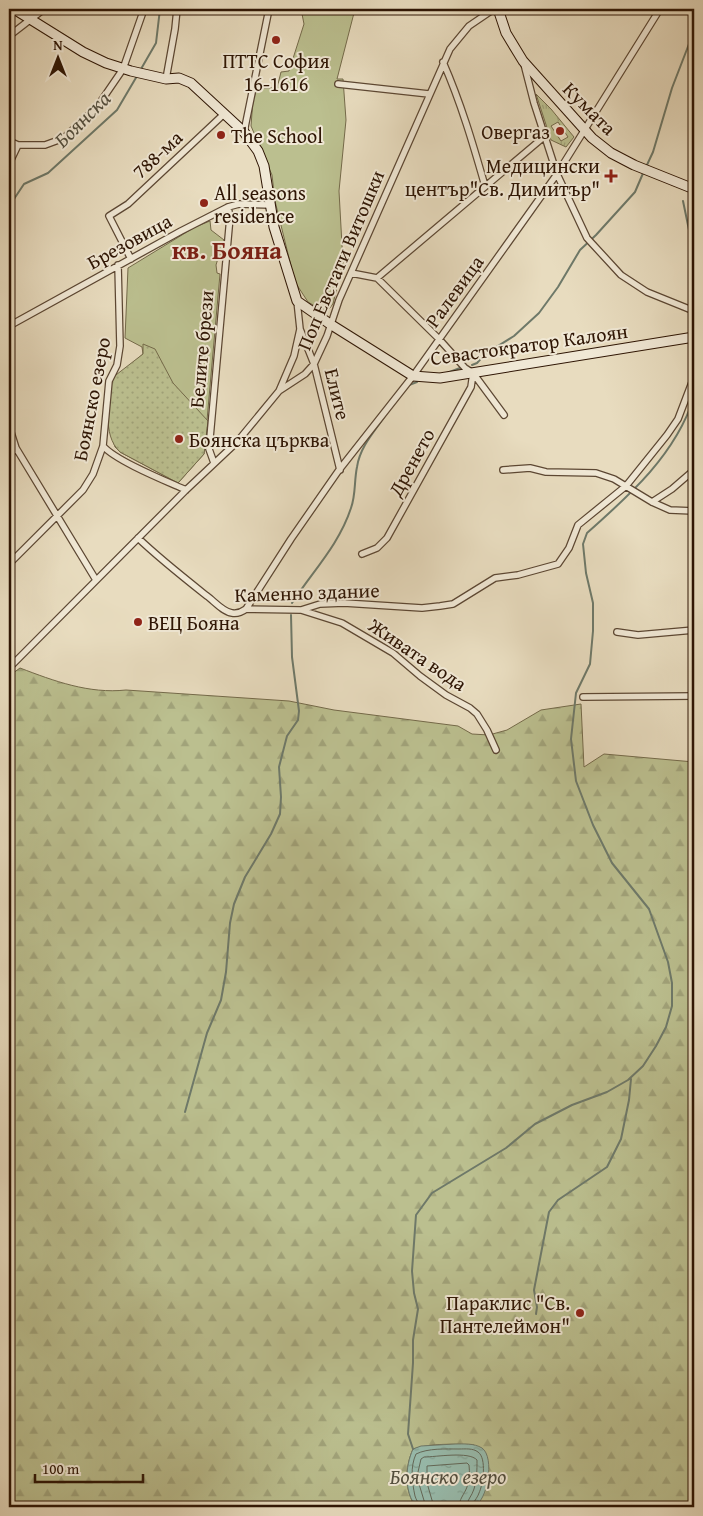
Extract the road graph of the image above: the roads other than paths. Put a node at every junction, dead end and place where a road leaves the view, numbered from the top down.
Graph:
1 (14, 9) edge
2 (44, 9) edge
3 (144, 9) edge
4 (177, 9) edge
5 (269, 9) edge
6 (496, 9) edge
7 (660, 9) edge
8 (30, 19) junction
9 (9, 36) edge
10 (523, 61) junction
11 (443, 62) junction
12 (127, 70) junction
13 (166, 79) junction
14 (338, 84) dead end
15 (428, 94) junction
16 (224, 114) junction
17 (584, 130) junction
18 (244, 132) junction
19 (545, 136) junction
20 (9, 141) edge
21 (18, 145) junction
22 (9, 164) edge
23 (557, 174) junction
24 (485, 186) junction
25 (694, 189) edge
26 (271, 205) junction
27 (228, 207) junction
28 (131, 259) junction
29 (118, 266) junction
30 (351, 273) junction
31 (376, 278) junction
32 (297, 300) junction
33 (694, 311) edge
34 (330, 324) junction
35 (9, 326) edge
36 (300, 329) junction
37 (694, 337) edge
38 (439, 338) junction
39 (314, 364) junction
40 (473, 373) junction
41 (413, 376) junction
42 (694, 377) edge
43 (279, 391) junction
44 (504, 415) dead end
45 (9, 426) edge
46 (103, 446) junction
47 (16, 448) junction
48 (9, 456) edge
49 (214, 463) junction
50 (340, 470) junction
51 (503, 470) dead end
52 (694, 470) edge
53 (626, 486) junction
54 (186, 490) junction
55 (652, 502) junction
56 (694, 511) edge
57 (57, 514) junction
58 (138, 538) junction
59 (362, 554) dead end
60 (9, 564) edge
61 (96, 580) junction
62 (246, 609) junction
63 (302, 610) junction
64 (694, 630) edge
65 (617, 632) dead end
66 (9, 668) edge
67 (694, 696) edge
68 (583, 697) dead end
69 (496, 750) dead end

1 - 8 main road
2 - 8 street
3 - 12 street
4 - 13 street
5 - 18 street
6 - 10 main road, Кумата
6 - 11 street, Поп Евстати Витошки
7 - 17 street, Ралевица
8 - 9 street
8 - 12 main road
10 - 17 main road, Кумата
10 - 19 street
11 - 15 street, Поп Евстати Витошки
11 - 24 street
12 - 13 main road
12 - 21 street
13 - 16 main road
14 - 15 street
15 - 30 street, Поп Евстати Витошки
16 - 18 main road
16 - 28 street, 788-ма
17 - 23 street, Ралевица
17 - 25 main road, Кумата
18 - 26 main road
19 - 23 street
19 - 24 street
20 - 21 street
21 - 22 street
23 - 33 street
23 - 38 street, Ралевица
24 - 31 street
26 - 27 street, Брезовица
26 - 32 main road
27 - 28 street, Брезовица
27 - 49 street, Белите брези
28 - 29 street, Брезовица
29 - 35 street, Брезовица
29 - 46 street, Боянско езеро
30 - 31 street
30 - 34 street, Поп Евстати Витошки
31 - 38 street
32 - 34 main road, Севастократор Калоян
32 - 36 street
34 - 39 street, Поп Евстати Витошки
34 - 41 main road, Севастократор Калоян
36 - 39 street, Елите
36 - 43 street
37 - 40 main road, Севастократор Калоян
38 - 40 street
38 - 41 street, Ралевица
39 - 43 street, Поп Евстати Витошки
39 - 50 street, Елите
40 - 41 main road, Севастократор Калоян
40 - 44 street
40 - 59 street, Дренето
41 - 50 street, Ралевица
42 - 53 street
43 - 49 street, Поп Евстати Витошки
45 - 47 street
46 - 54 street
46 - 57 street, Боянско езеро
47 - 48 street
47 - 57 street
49 - 54 street, Поп Евстати Витошки
50 - 62 street, Ралевица
51 - 53 street
52 - 55 street
53 - 55 street
53 - 63 street, Каменно здание
54 - 58 street, Поп Евстати Витошки
55 - 56 street
57 - 60 street, Боянско езеро
57 - 61 street
58 - 61 street, Поп Евстати Витошки
58 - 62 street, Каменно здание
61 - 66 street, Поп Евстати Витошки
62 - 63 street, Каменно здание
63 - 69 street, Живата вода
64 - 65 street
67 - 68 street

